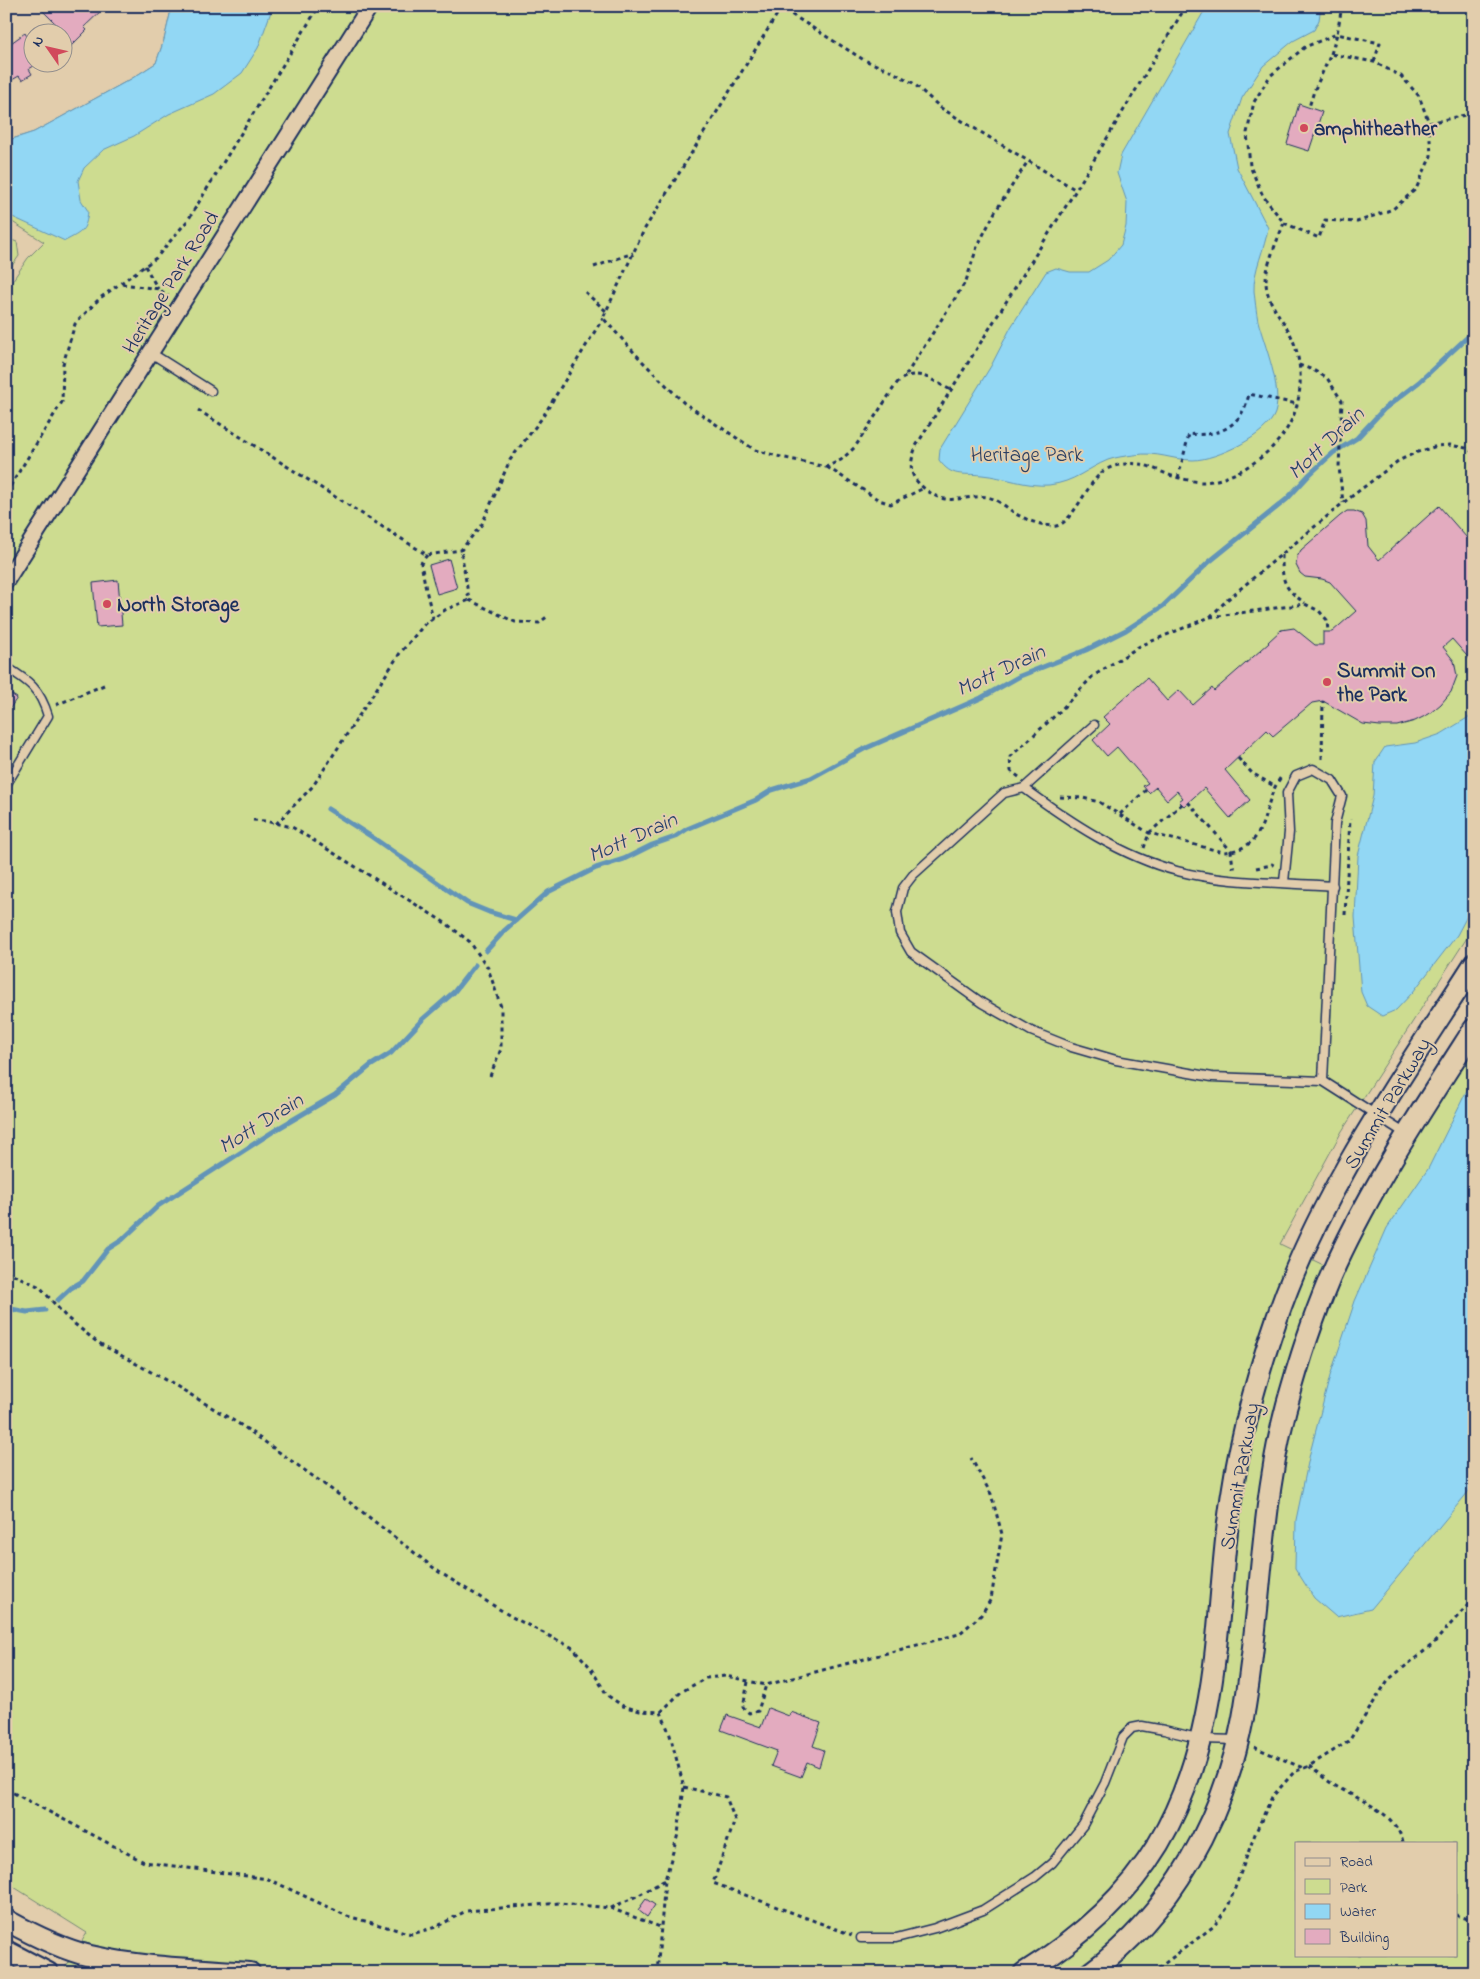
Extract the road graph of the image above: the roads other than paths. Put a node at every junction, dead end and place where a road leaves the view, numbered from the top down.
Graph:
1 (370, 6) edge
2 (151, 353) junction
3 (211, 391) dead end
4 (6, 582) edge
5 (6, 667) edge
6 (1094, 725) dead end
7 (6, 785) edge
8 (1024, 788) junction
9 (1284, 882) junction
10 (1333, 886) junction
11 (1474, 964) edge
12 (1474, 1029) edge
13 (1323, 1081) junction
14 (1377, 1116) junction
15 (1407, 1135) junction
16 (1201, 1739) junction
17 (1238, 1740) junction
18 (6, 1920) edge
19 (861, 1938) road end
20 (6, 1951) edge
21 (48, 1973) edge
22 (250, 1973) edge
23 (1024, 1973) edge
24 (1090, 1973) edge

1 - 2 street, Heritage Park Road
2 - 3 lane
2 - 4 street, Heritage Park Road
5 - 7 lane
6 - 8 lane
8 - 9 lane
8 - 13 lane
9 - 10 lane
9 - 10 lane
10 - 13 lane
11 - 14 street, Summit Parkway
12 - 15 street, Summit Parkway
13 - 14 lane
14 - 15 lane
14 - 16 street, Summit Parkway
15 - 17 street, Summit Parkway
16 - 17 lane
16 - 19 lane
16 - 23 street, Summit Parkway
17 - 24 street, Summit Parkway
18 - 22 street
20 - 21 street

